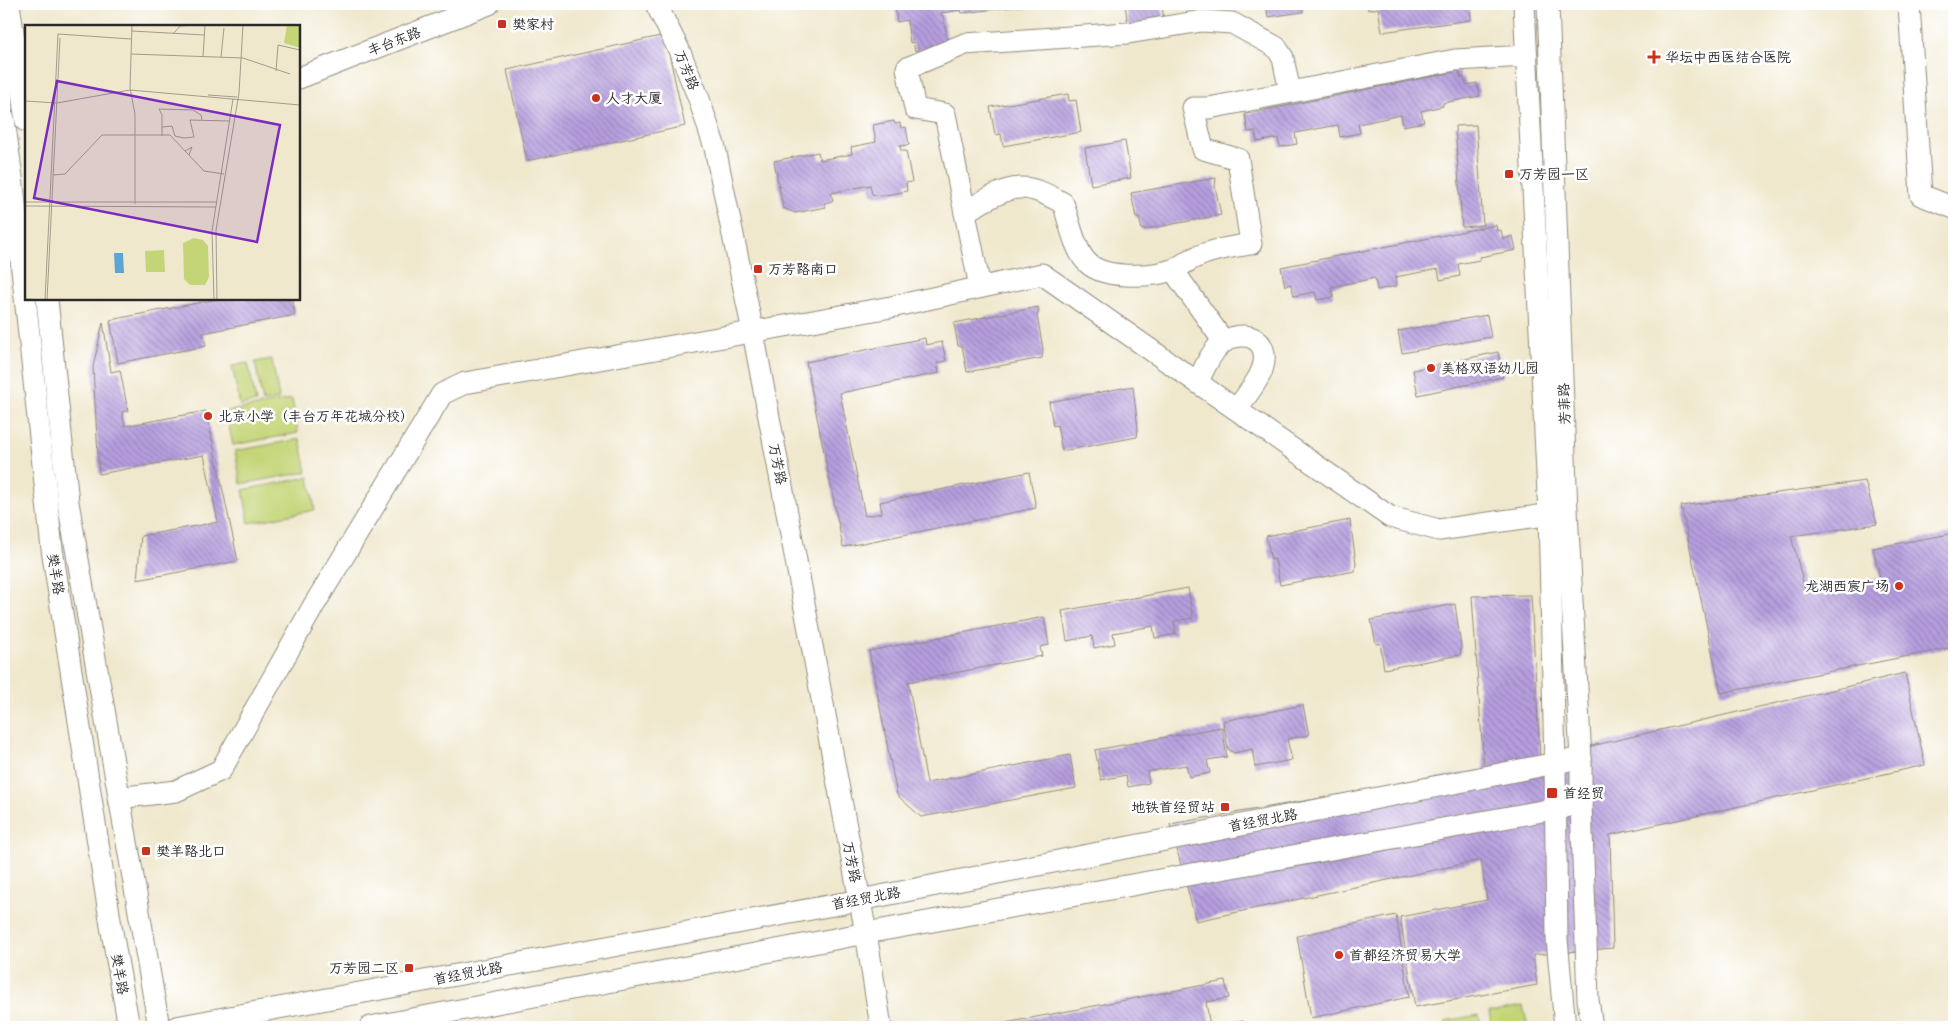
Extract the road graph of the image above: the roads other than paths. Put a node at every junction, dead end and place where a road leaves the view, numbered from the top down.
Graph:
1 (9, 4) edge
2 (490, 4) edge
3 (656, 4) edge
4 (1524, 4) edge
5 (1548, 4) edge
6 (1909, 4) edge
7 (1527, 56) junction
8 (300, 78) edge
9 (1290, 92) junction
10 (25, 114) edge
11 (4, 118) edge
12 (14, 185) edge
13 (1954, 208) edge
14 (965, 212) junction
15 (1173, 270) junction
16 (980, 287) junction
17 (25, 290) edge
18 (26, 300) edge
19 (47, 300) edge
20 (753, 332) junction
21 (1224, 342) junction
22 (1198, 381) junction
23 (1237, 409) junction
24 (1558, 513) junction
25 (1581, 758) junction
26 (1555, 763) junction
27 (118, 798) junction
28 (1581, 804) junction
29 (1555, 808) junction
30 (860, 900) junction
31 (866, 933) junction
32 (1586, 942) junction
33 (1557, 946) junction
34 (129, 1027) edge
35 (159, 1027) edge
36 (176, 1027) edge
37 (370, 1027) edge
38 (882, 1027) edge
39 (1565, 1027) edge
40 (1592, 1027) edge

1 - 10 street
2 - 8 street, 丰台东路
3 - 20 street, 万芳路
4 - 7 street, 芳菲路
5 - 24 street, 芳菲路
6 - 13 street
7 - 9 street
7 - 24 street, 芳菲路
9 - 14 street
9 - 15 street
11 - 12 street, 樊羊路
12 - 17 street, 樊羊路
14 - 15 street
14 - 16 street
15 - 21 street
16 - 20 street
16 - 22 street
18 - 34 street, 樊羊路
19 - 27 street, 樊羊路
20 - 27 street
20 - 30 street, 万芳路
21 - 22 street
21 - 23 street
22 - 23 street
23 - 24 street
24 - 25 street, 芳菲路
24 - 26 street, 芳菲路
25 - 26 street, 首经贸北路
25 - 28 street, 芳菲路
26 - 29 street, 芳菲路
26 - 30 street, 首经贸北路
27 - 35 street, 樊羊路
28 - 29 street
28 - 32 street, 芳菲路
29 - 31 street
29 - 33 street, 芳菲路
30 - 31 street, 万芳路
30 - 36 street, 首经贸北路
31 - 37 street
31 - 38 street, 万芳路
32 - 33 street
32 - 40 street, 芳菲路
33 - 39 street, 芳菲路

